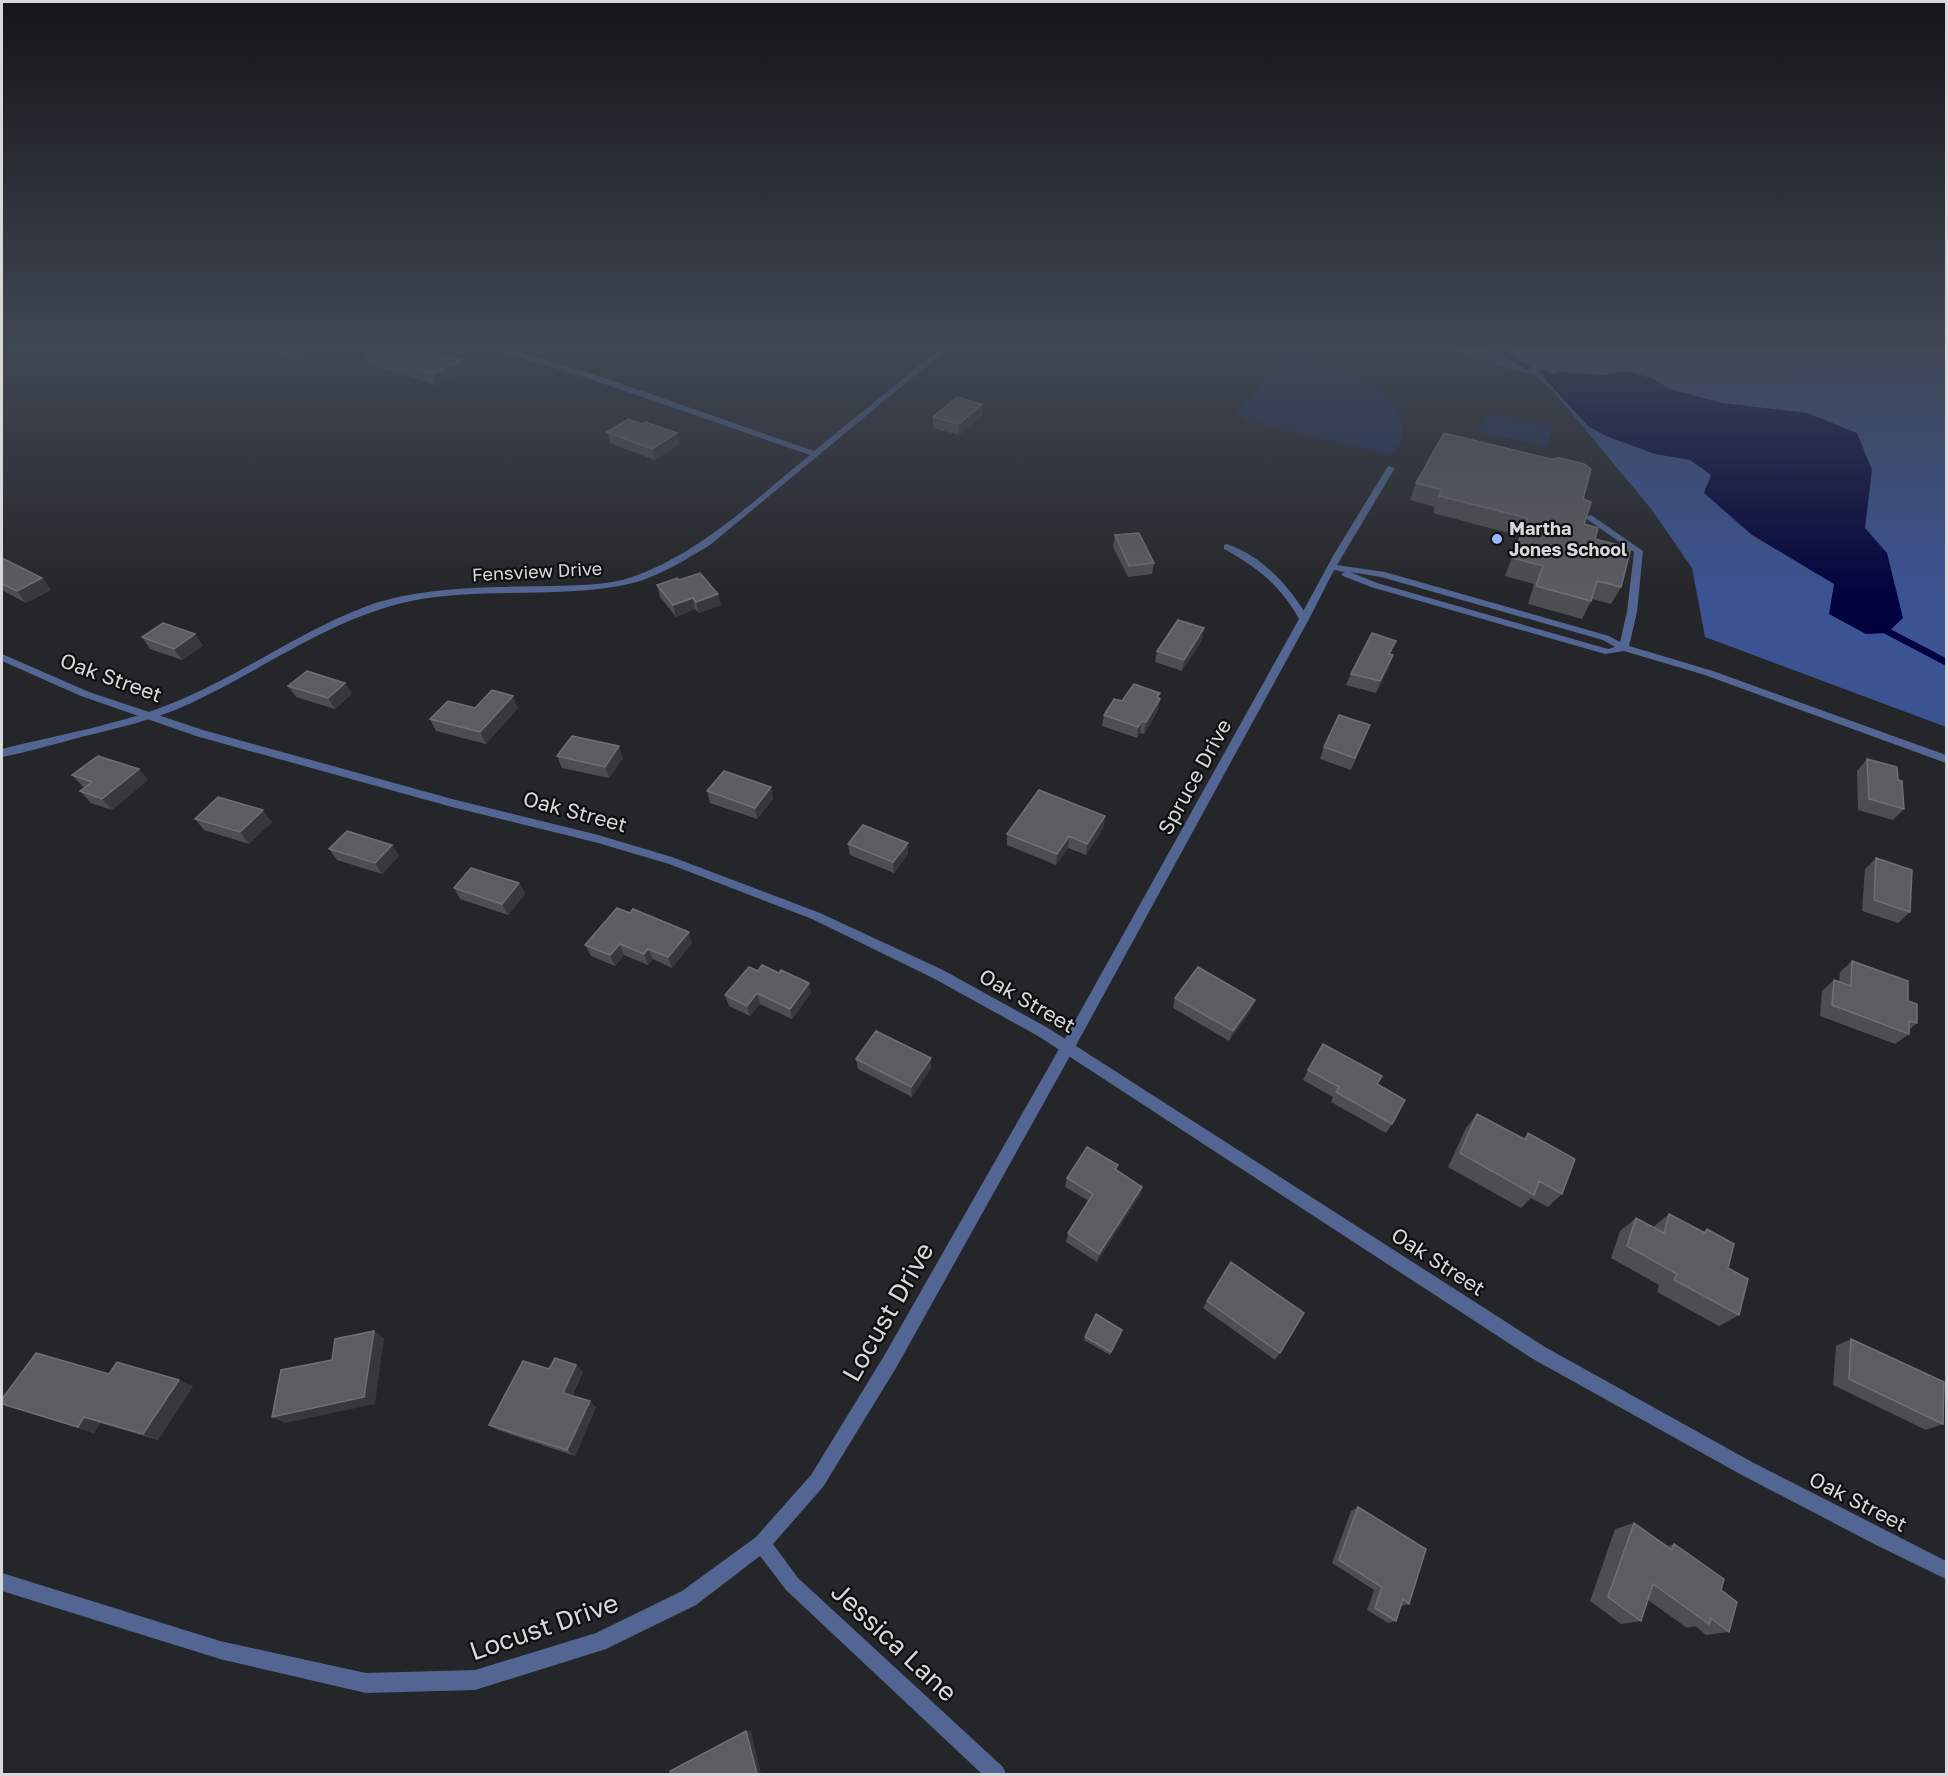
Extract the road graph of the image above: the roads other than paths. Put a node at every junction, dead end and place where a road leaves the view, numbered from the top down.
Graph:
1 (748, 431) edge
2 (843, 431) edge
3 (814, 454) junction
4 (1390, 468) dead end
5 (1588, 517) edge
6 (1227, 547) dead end
7 (1330, 567) junction
8 (1304, 619) junction
9 (1624, 648) junction
10 (2, 657) edge
11 (151, 716) junction
12 (2, 753) edge
13 (1947, 759) edge
14 (1066, 1047) junction
15 (762, 1543) junction
16 (1947, 1570) edge
17 (2, 1582) edge
18 (996, 1774) edge

1 - 3 street
2 - 3 street, Fensview Drive
3 - 11 street, Fensview Drive
4 - 7 street, Spruce Drive
5 - 9 street
6 - 8 street
7 - 8 street, Spruce Drive
7 - 9 street
8 - 14 street, Spruce Drive
9 - 13 street
10 - 11 street, Oak Street
11 - 12 street, Fensview Drive
11 - 14 street, Oak Street
14 - 15 street, Locust Drive
14 - 16 street, Oak Street
15 - 17 street, Locust Drive
15 - 18 street, Jessica Lane

